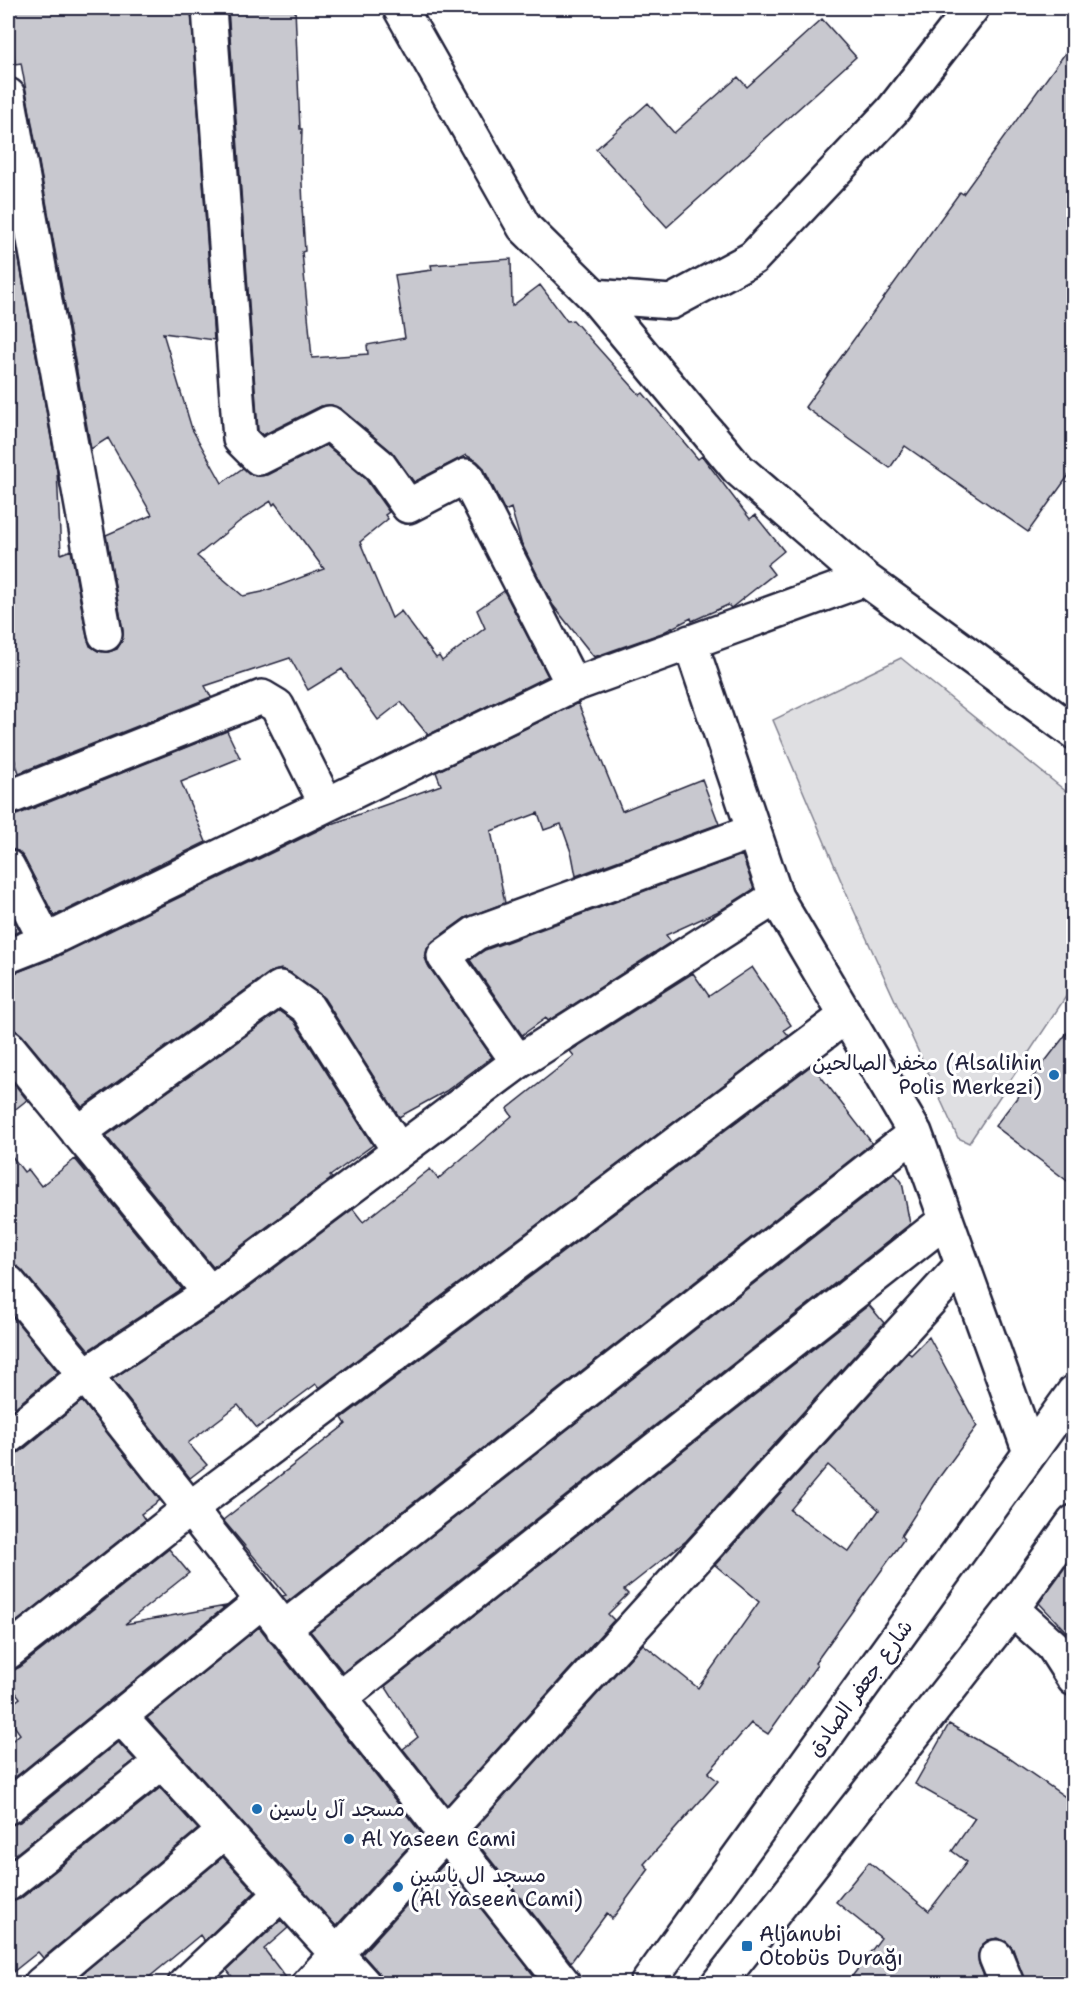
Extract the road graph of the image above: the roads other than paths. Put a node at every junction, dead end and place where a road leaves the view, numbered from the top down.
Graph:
1 (209, 8) edge
2 (400, 8) edge
3 (972, 8) edge
4 (8, 95) edge
5 (594, 296) junction
6 (864, 579) junction
7 (105, 634) dead end
8 (690, 642) junction
9 (573, 685) junction
10 (1074, 732) edge
11 (8, 798) edge
12 (326, 804) junction
13 (754, 831) junction
14 (8, 867) edge
15 (776, 897) junction
16 (46, 941) junction
17 (8, 956) edge
18 (846, 1016) junction
19 (8, 1047) edge
20 (518, 1062) junction
21 (78, 1133) junction
22 (915, 1133) junction
23 (399, 1151) junction
24 (946, 1220) junction
25 (962, 1265) junction
26 (8, 1282) edge
27 (210, 1293) junction
28 (85, 1375) junction
29 (1074, 1392) edge
30 (8, 1437) edge
31 (1030, 1452) junction
32 (189, 1509) junction
33 (1074, 1522) edge
34 (262, 1601) junction
35 (1012, 1609) junction
36 (284, 1629) junction
37 (8, 1652) edge
38 (1073, 1678) edge
39 (339, 1699) junction
40 (120, 1716) junction
41 (162, 1762) junction
42 (8, 1807) edge
43 (225, 1831) junction
44 (446, 1831) junction
45 (8, 1884) edge
46 (281, 1894) junction
47 (337, 1954) junction
48 (41, 1983) edge
49 (185, 1983) edge
50 (309, 1983) edge
51 (364, 1983) edge
52 (564, 1983) edge
53 (647, 1983) edge
54 (718, 1983) edge

1 - 9 street
2 - 5 street
3 - 5 street
4 - 7 street
5 - 6 street
6 - 8 street
6 - 10 street
8 - 9 street
8 - 13 street
9 - 12 street
11 - 12 street
12 - 16 street
13 - 15 street
13 - 20 street
14 - 16 street
15 - 18 street
15 - 20 street
16 - 17 street
18 - 22 street
18 - 32 street
19 - 21 street
20 - 23 street
21 - 23 street
21 - 27 street
22 - 24 street
22 - 36 street
23 - 27 street
24 - 25 street
24 - 39 street
25 - 31 street
25 - 44 street
26 - 28 street
27 - 28 street
28 - 30 street
28 - 32 street
29 - 31 street, شارع جعفر الصادق
31 - 53 street, شارع جعفر الصادق
32 - 34 street
32 - 37 street
33 - 35 street
34 - 36 street
34 - 40 street
35 - 38 street
35 - 54 street
36 - 39 street
39 - 44 street
40 - 41 street
40 - 42 street
41 - 43 street
41 - 45 street
43 - 46 street
43 - 48 street
44 - 47 street
44 - 52 street
46 - 47 street
46 - 49 street
47 - 50 street
47 - 51 street

